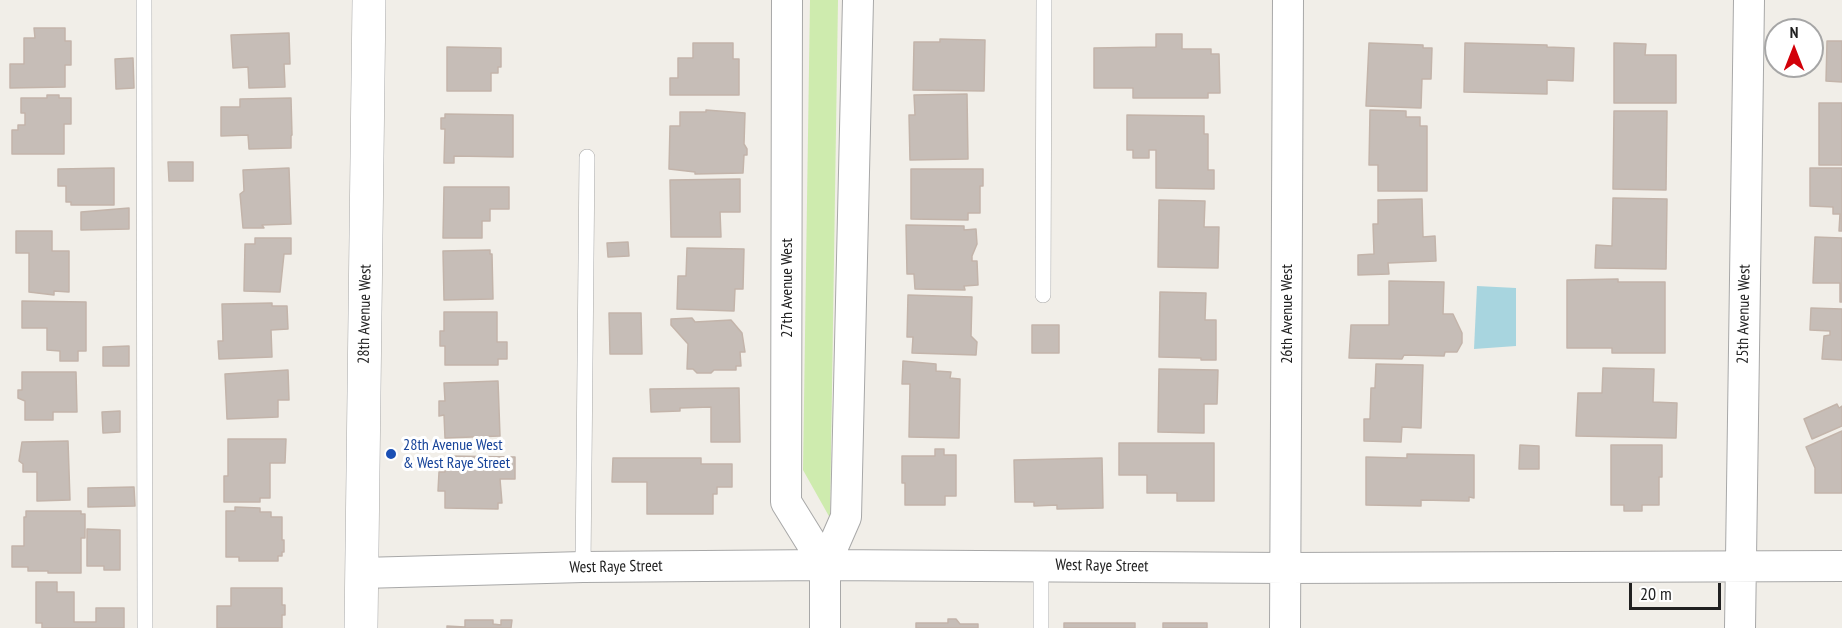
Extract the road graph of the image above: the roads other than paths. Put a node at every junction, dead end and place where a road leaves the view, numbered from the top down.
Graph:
1 (144, 0) edge
2 (369, 0) edge
3 (788, 0) edge
4 (858, 0) edge
5 (1044, 0) edge
6 (1288, 0) edge
7 (1749, 0) edge
8 (587, 157) dead end
9 (1043, 295) dead end
10 (825, 565) junction
11 (1041, 565) junction
12 (1740, 565) junction
13 (1842, 566) edge
14 (583, 567) junction
15 (1286, 568) junction
16 (362, 573) junction
17 (145, 628) edge
18 (361, 628) edge
19 (825, 628) edge
20 (1041, 628) edge
21 (1285, 628) edge
22 (1740, 628) edge

1 - 17 lane
2 - 16 street, 28th Avenue West
3 - 10 street, 27th Avenue West
4 - 10 street
5 - 9 lane
6 - 15 street, 26th Avenue West
7 - 12 street, 25th Avenue West
8 - 14 lane
10 - 11 street, West Raye Street
10 - 14 street, West Raye Street
10 - 19 street
11 - 15 street, West Raye Street
11 - 20 lane
12 - 13 street, West Raye Street
12 - 15 street, West Raye Street
12 - 22 street, 25th Avenue West
14 - 16 street, West Raye Street
15 - 21 street, 26th Avenue West
16 - 18 street, 28th Avenue West

